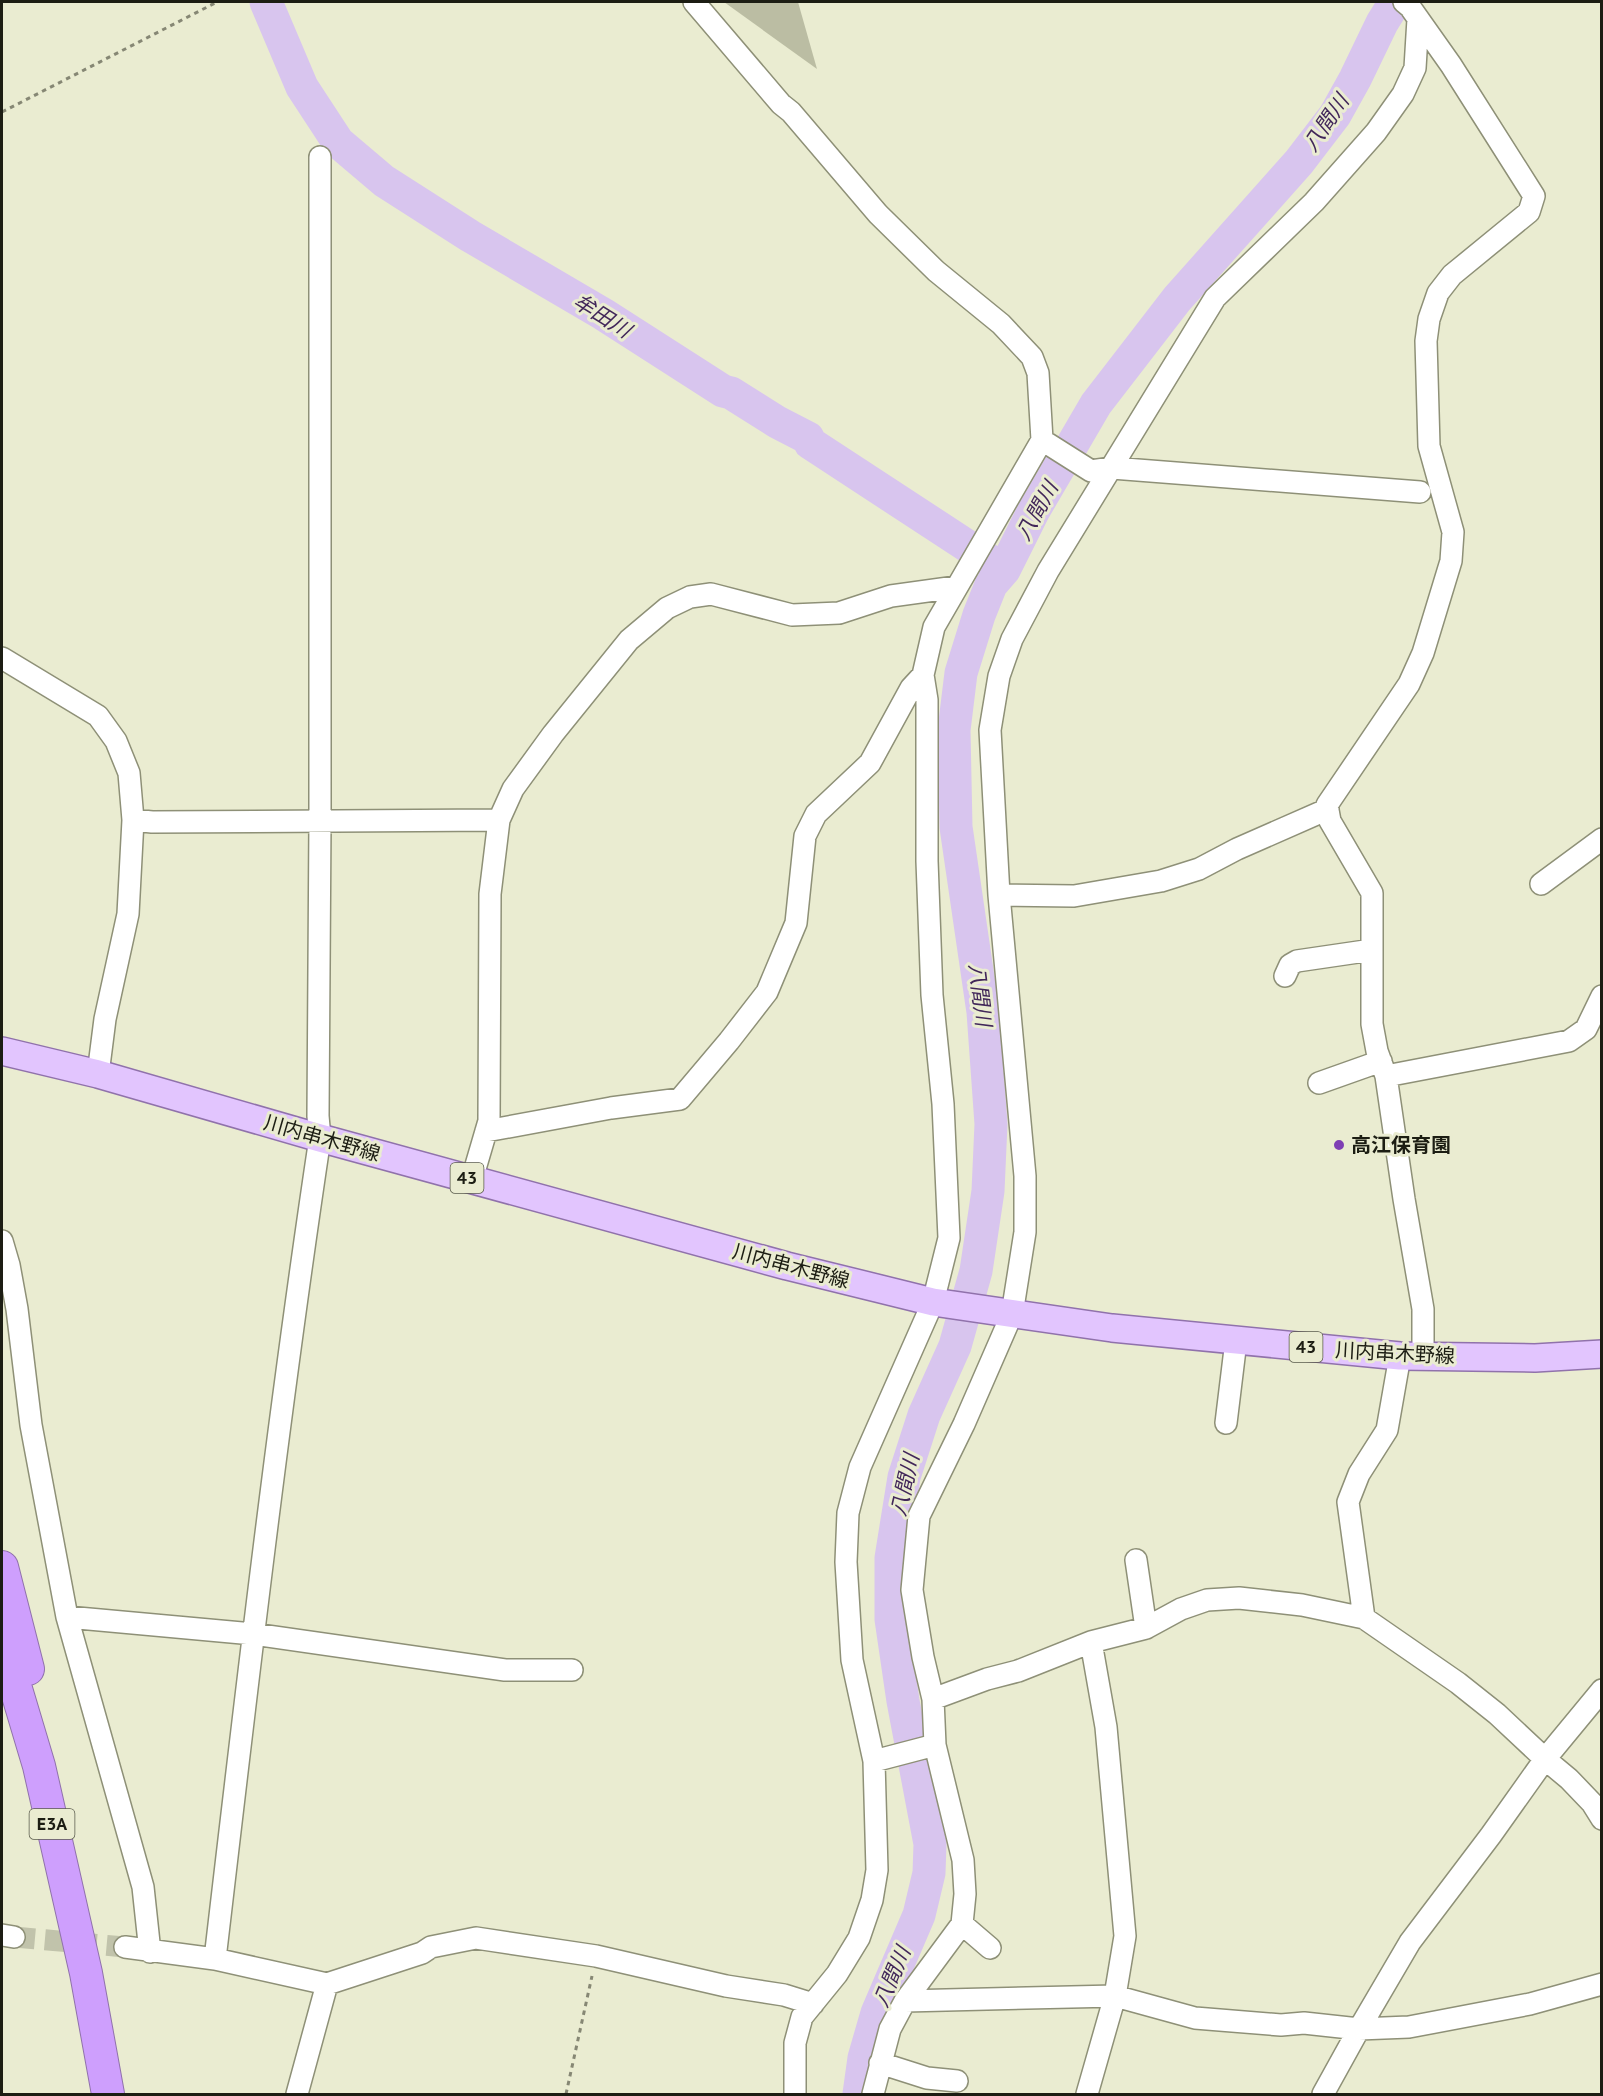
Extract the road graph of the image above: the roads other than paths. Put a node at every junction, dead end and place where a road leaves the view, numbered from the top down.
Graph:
1 (694, 2) edge
2 (1411, 9) edge
3 (320, 158) dead end
4 (1046, 443) junction
5 (1112, 468) junction
6 (1420, 492) dead end
7 (956, 587) junction
8 (2, 658) edge
9 (923, 675) junction
10 (1328, 809) junction
11 (133, 820) junction
12 (320, 820) junction
13 (499, 820) junction
14 (1602, 839) edge
15 (1541, 884) dead end
16 (999, 895) junction
17 (1372, 950) junction
18 (1285, 976) dead end
19 (1602, 996) edge
20 (2, 1051) edge
21 (2, 1061) edge
22 (1383, 1069) junction
23 (98, 1074) junction
24 (1319, 1083) dead end
25 (486, 1131) junction
26 (320, 1138) junction
27 (472, 1179) junction
28 (2, 1241) edge
29 (933, 1302) junction
30 (1012, 1314) junction
31 (1236, 1341) junction
32 (1602, 1354) edge
33 (1412, 1356) junction
34 (1226, 1422) dead end
35 (1136, 1560) dead end
36 (2, 1567) edge
37 (67, 1617) junction
38 (1364, 1618) junction
39 (1146, 1628) junction
40 (253, 1634) junction
41 (2, 1642) edge
42 (1091, 1642) junction
43 (572, 1670) dead end
44 (1602, 1690) edge
45 (933, 1700) junction
46 (2, 1706) edge
47 (935, 1745) junction
48 (1545, 1759) junction
49 (874, 1761) junction
50 (1602, 1819) edge
51 (962, 1924) junction
52 (125, 1947) tunnel mouth
53 (990, 1948) dead end
54 (150, 1952) junction
55 (215, 1959) junction
56 (86, 1973) junction
57 (327, 1984) junction
58 (1602, 1984) edge
59 (1115, 1996) junction
60 (905, 2001) junction
61 (813, 2004) junction
62 (1359, 2028) junction
63 (880, 2063) junction
64 (957, 2081) dead end
65 (108, 2094) edge
66 (297, 2094) edge
67 (795, 2094) edge
68 (873, 2094) edge
69 (1087, 2094) edge
70 (1323, 2094) edge

1 - 4 street
2 - 5 street
2 - 10 street
3 - 12 street
4 - 5 street
4 - 7 street
5 - 6 street
5 - 16 street
7 - 9 street
7 - 13 street
8 - 11 street
9 - 25 street
9 - 29 street
10 - 16 street
10 - 17 street
11 - 12 street
11 - 23 street
12 - 13 street
12 - 26 street
13 - 25 street
14 - 15 street
16 - 30 street
17 - 18 street
17 - 22 street
19 - 22 street
20 - 21 street
20 - 23 main road, 川内串木野線 / 43
22 - 24 street
22 - 33 street
23 - 26 main road, 川内串木野線 / 43
25 - 27 street
26 - 27 main road, 川内串木野線 / 43
26 - 40 street
27 - 29 main road, 川内串木野線 / 43
28 - 37 street
29 - 30 main road, 川内串木野線 / 43
29 - 49 street
30 - 31 main road, 川内串木野線 / 43
30 - 45 street
31 - 33 main road, 川内串木野線 / 43
31 - 34 street
32 - 33 main road, 川内串木野線 / 43
33 - 38 street
35 - 39 street
36 - 56 highway
37 - 40 street
37 - 54 street
38 - 39 street
38 - 48 street
39 - 42 street
40 - 43 street
40 - 55 street
41 - 56 highway, E3A
42 - 45 street
42 - 59 street
44 - 48 street
45 - 47 street
46 - 56 highway
47 - 49 street
47 - 51 street
48 - 50 street
48 - 62 street
49 - 61 street
51 - 53 street
51 - 60 street
52 - 54 street
54 - 55 street
55 - 57 street
56 - 65 highway, E3A
57 - 61 street
57 - 66 street
58 - 62 street
59 - 60 street
59 - 62 street
59 - 69 street
60 - 63 street
61 - 67 street
62 - 70 street
63 - 64 street
63 - 68 street

